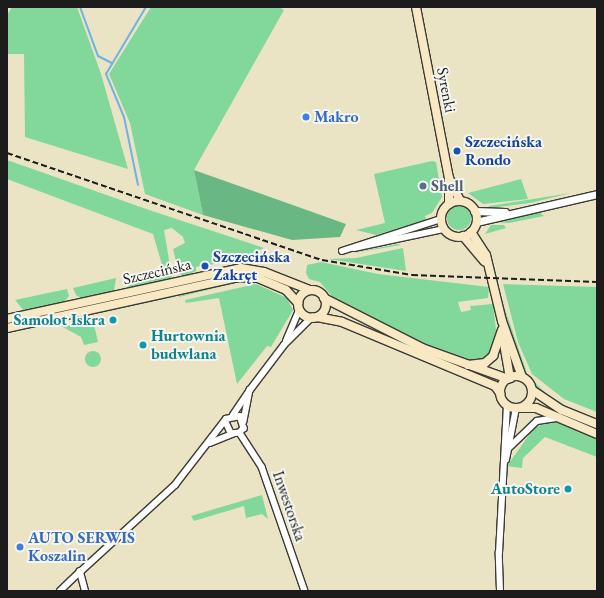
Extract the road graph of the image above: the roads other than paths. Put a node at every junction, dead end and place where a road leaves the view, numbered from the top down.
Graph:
1 (416, 7) edge
2 (449, 178) junction
3 (597, 194) edge
4 (460, 201) junction
5 (449, 204) junction
6 (474, 211) junction
7 (511, 212) junction
8 (441, 219) junction
9 (476, 222) junction
10 (444, 229) junction
11 (471, 232) junction
12 (463, 236) junction
13 (488, 266) junction
14 (310, 290) junction
15 (324, 298) junction
16 (299, 306) junction
17 (314, 317) junction
18 (7, 319) edge
19 (502, 321) junction
20 (7, 328) edge
21 (502, 330) junction
22 (284, 345) junction
23 (465, 365) junction
24 (522, 377) junction
25 (509, 378) junction
26 (250, 390) junction
27 (532, 390) junction
28 (500, 393) junction
29 (507, 405) junction
30 (517, 408) junction
31 (233, 415) junction
32 (556, 418) junction
33 (225, 421) junction
34 (244, 421) junction
35 (597, 424) edge
36 (240, 433) junction
37 (233, 434) junction
38 (597, 434) edge
39 (208, 444) junction
40 (510, 447) junction
41 (504, 466) junction
42 (80, 572) junction
43 (60, 591) edge
44 (85, 591) edge
45 (304, 591) edge
46 (500, 591) edge

1 - 2 main road, Syrenki
2 - 4 main road, Syrenki
2 - 5 main road, Syrenki
3 - 7 street
4 - 5 main road
4 - 6 main road
5 - 8 main road
6 - 7 street
6 - 9 main road
7 - 9 street
8 - 10 main road
8 - 10 street
9 - 11 main road
10 - 12 main road
11 - 12 main road
11 - 13 main road
12 - 13 main road
13 - 19 main road
14 - 15 main road
14 - 16 main road
14 - 18 main road, Szczecińska
15 - 17 main road
15 - 23 main road
16 - 17 main road
16 - 20 main road, Szczecińska
16 - 22 street
17 - 22 street
17 - 28 main road
19 - 21 main road
19 - 24 main road
21 - 23 main road
21 - 25 main road
22 - 26 street
23 - 25 main road
24 - 25 main road
24 - 27 main road
25 - 28 main road
26 - 31 street
26 - 34 street
27 - 30 main road
27 - 35 main road
28 - 29 main road
29 - 30 main road
29 - 41 street
30 - 32 main road
30 - 40 street
31 - 33 street
31 - 34 street
32 - 38 main road
32 - 40 street
33 - 37 street
33 - 39 street
34 - 36 street
36 - 37 street
36 - 45 street, Inwestorska
37 - 39 street
39 - 42 street
40 - 41 street
41 - 46 street
42 - 43 street
42 - 44 street

